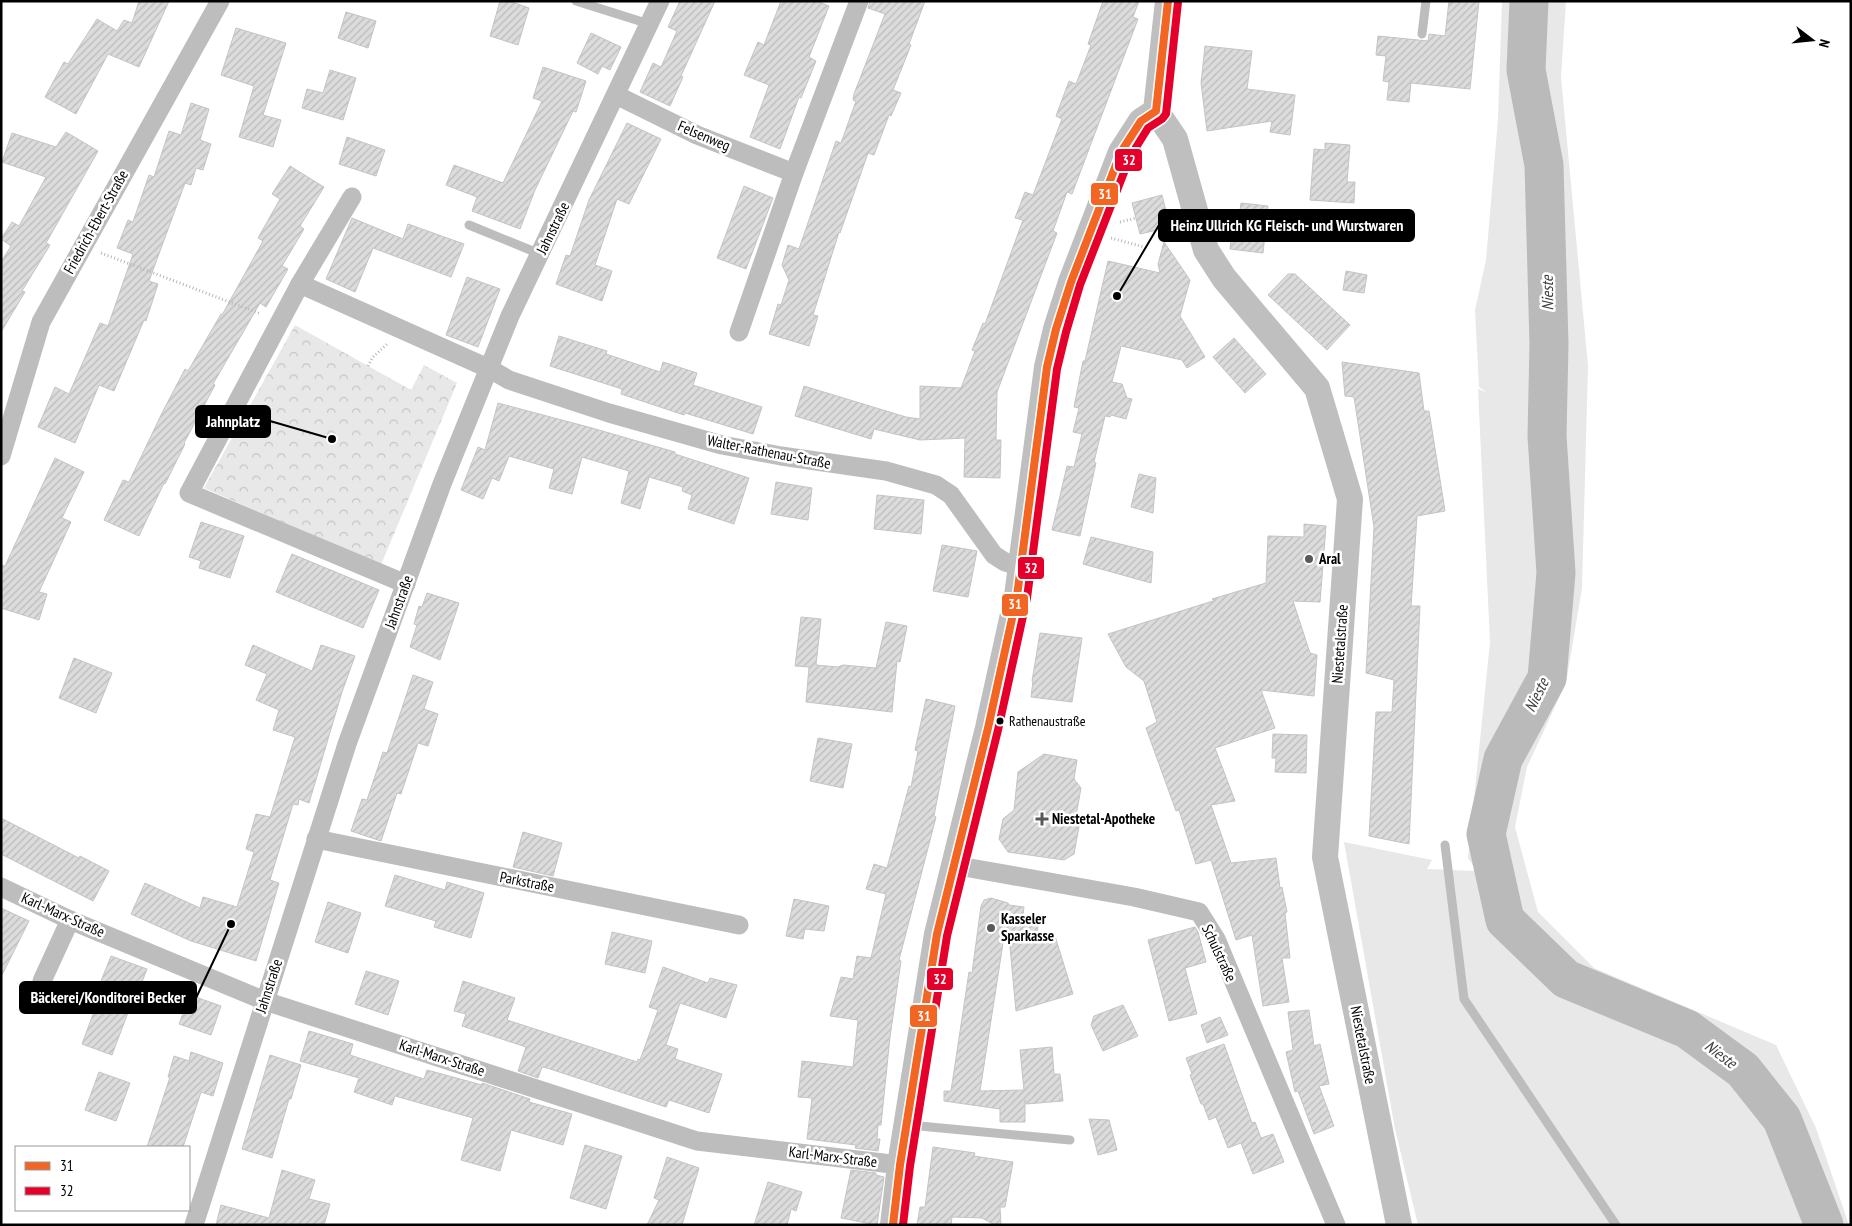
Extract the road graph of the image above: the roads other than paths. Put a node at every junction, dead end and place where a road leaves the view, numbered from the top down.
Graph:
1 (220, 1) edge
2 (576, 1) edge
3 (660, 1) edge
4 (859, 1) edge
5 (1168, 1) edge
6 (1426, 1) edge
7 (649, 24) junction
8 (1422, 34) dead end
9 (616, 95) junction
10 (1156, 110) junction
11 (794, 173) junction
12 (352, 197) dead end
13 (469, 225) dead end
14 (540, 254) junction
15 (300, 284) junction
16 (739, 332) dead end
17 (490, 369) junction
18 (1, 456) edge
19 (1021, 567) junction
20 (406, 584) junction
21 (316, 840) junction
22 (1445, 845) dead end
23 (953, 865) junction
24 (1, 888) edge
25 (70, 920) junction
26 (739, 925) dead end
27 (42, 981) dead end
28 (265, 1000) junction
29 (906, 1125) junction
30 (1070, 1140) dead end
31 (900, 1165) junction
32 (194, 1225) edge
33 (893, 1225) edge
34 (1336, 1225) edge
35 (1399, 1225) edge
36 (1616, 1225) edge

1 - 18 street, Friedrich-Ebert-Straße
2 - 7 lane
3 - 7 street, Jahnstraße
4 - 11 street
5 - 10 main road
6 - 8 lane
7 - 9 street, Jahnstraße
9 - 11 street, Felsenweg
9 - 14 street, Jahnstraße
10 - 19 main road
10 - 35 main road, Niestetalstraße
11 - 16 street
12 - 15 street
13 - 14 lane
14 - 17 street, Jahnstraße
15 - 17 street, Walter-Rathenau-Straße
15 - 20 street
17 - 19 street, Walter-Rathenau-Straße
17 - 20 street, Jahnstraße
19 - 23 main road
20 - 21 street, Jahnstraße
21 - 26 street, Parkstraße
21 - 28 street, Jahnstraße
22 - 36 lane
23 - 29 main road
23 - 34 street, Schulstraße
24 - 25 street, Karl-Marx-Straße
25 - 27 street
25 - 28 street, Karl-Marx-Straße
28 - 31 street, Karl-Marx-Straße
28 - 32 street, Jahnstraße
29 - 30 lane
29 - 31 main road
31 - 33 main road

